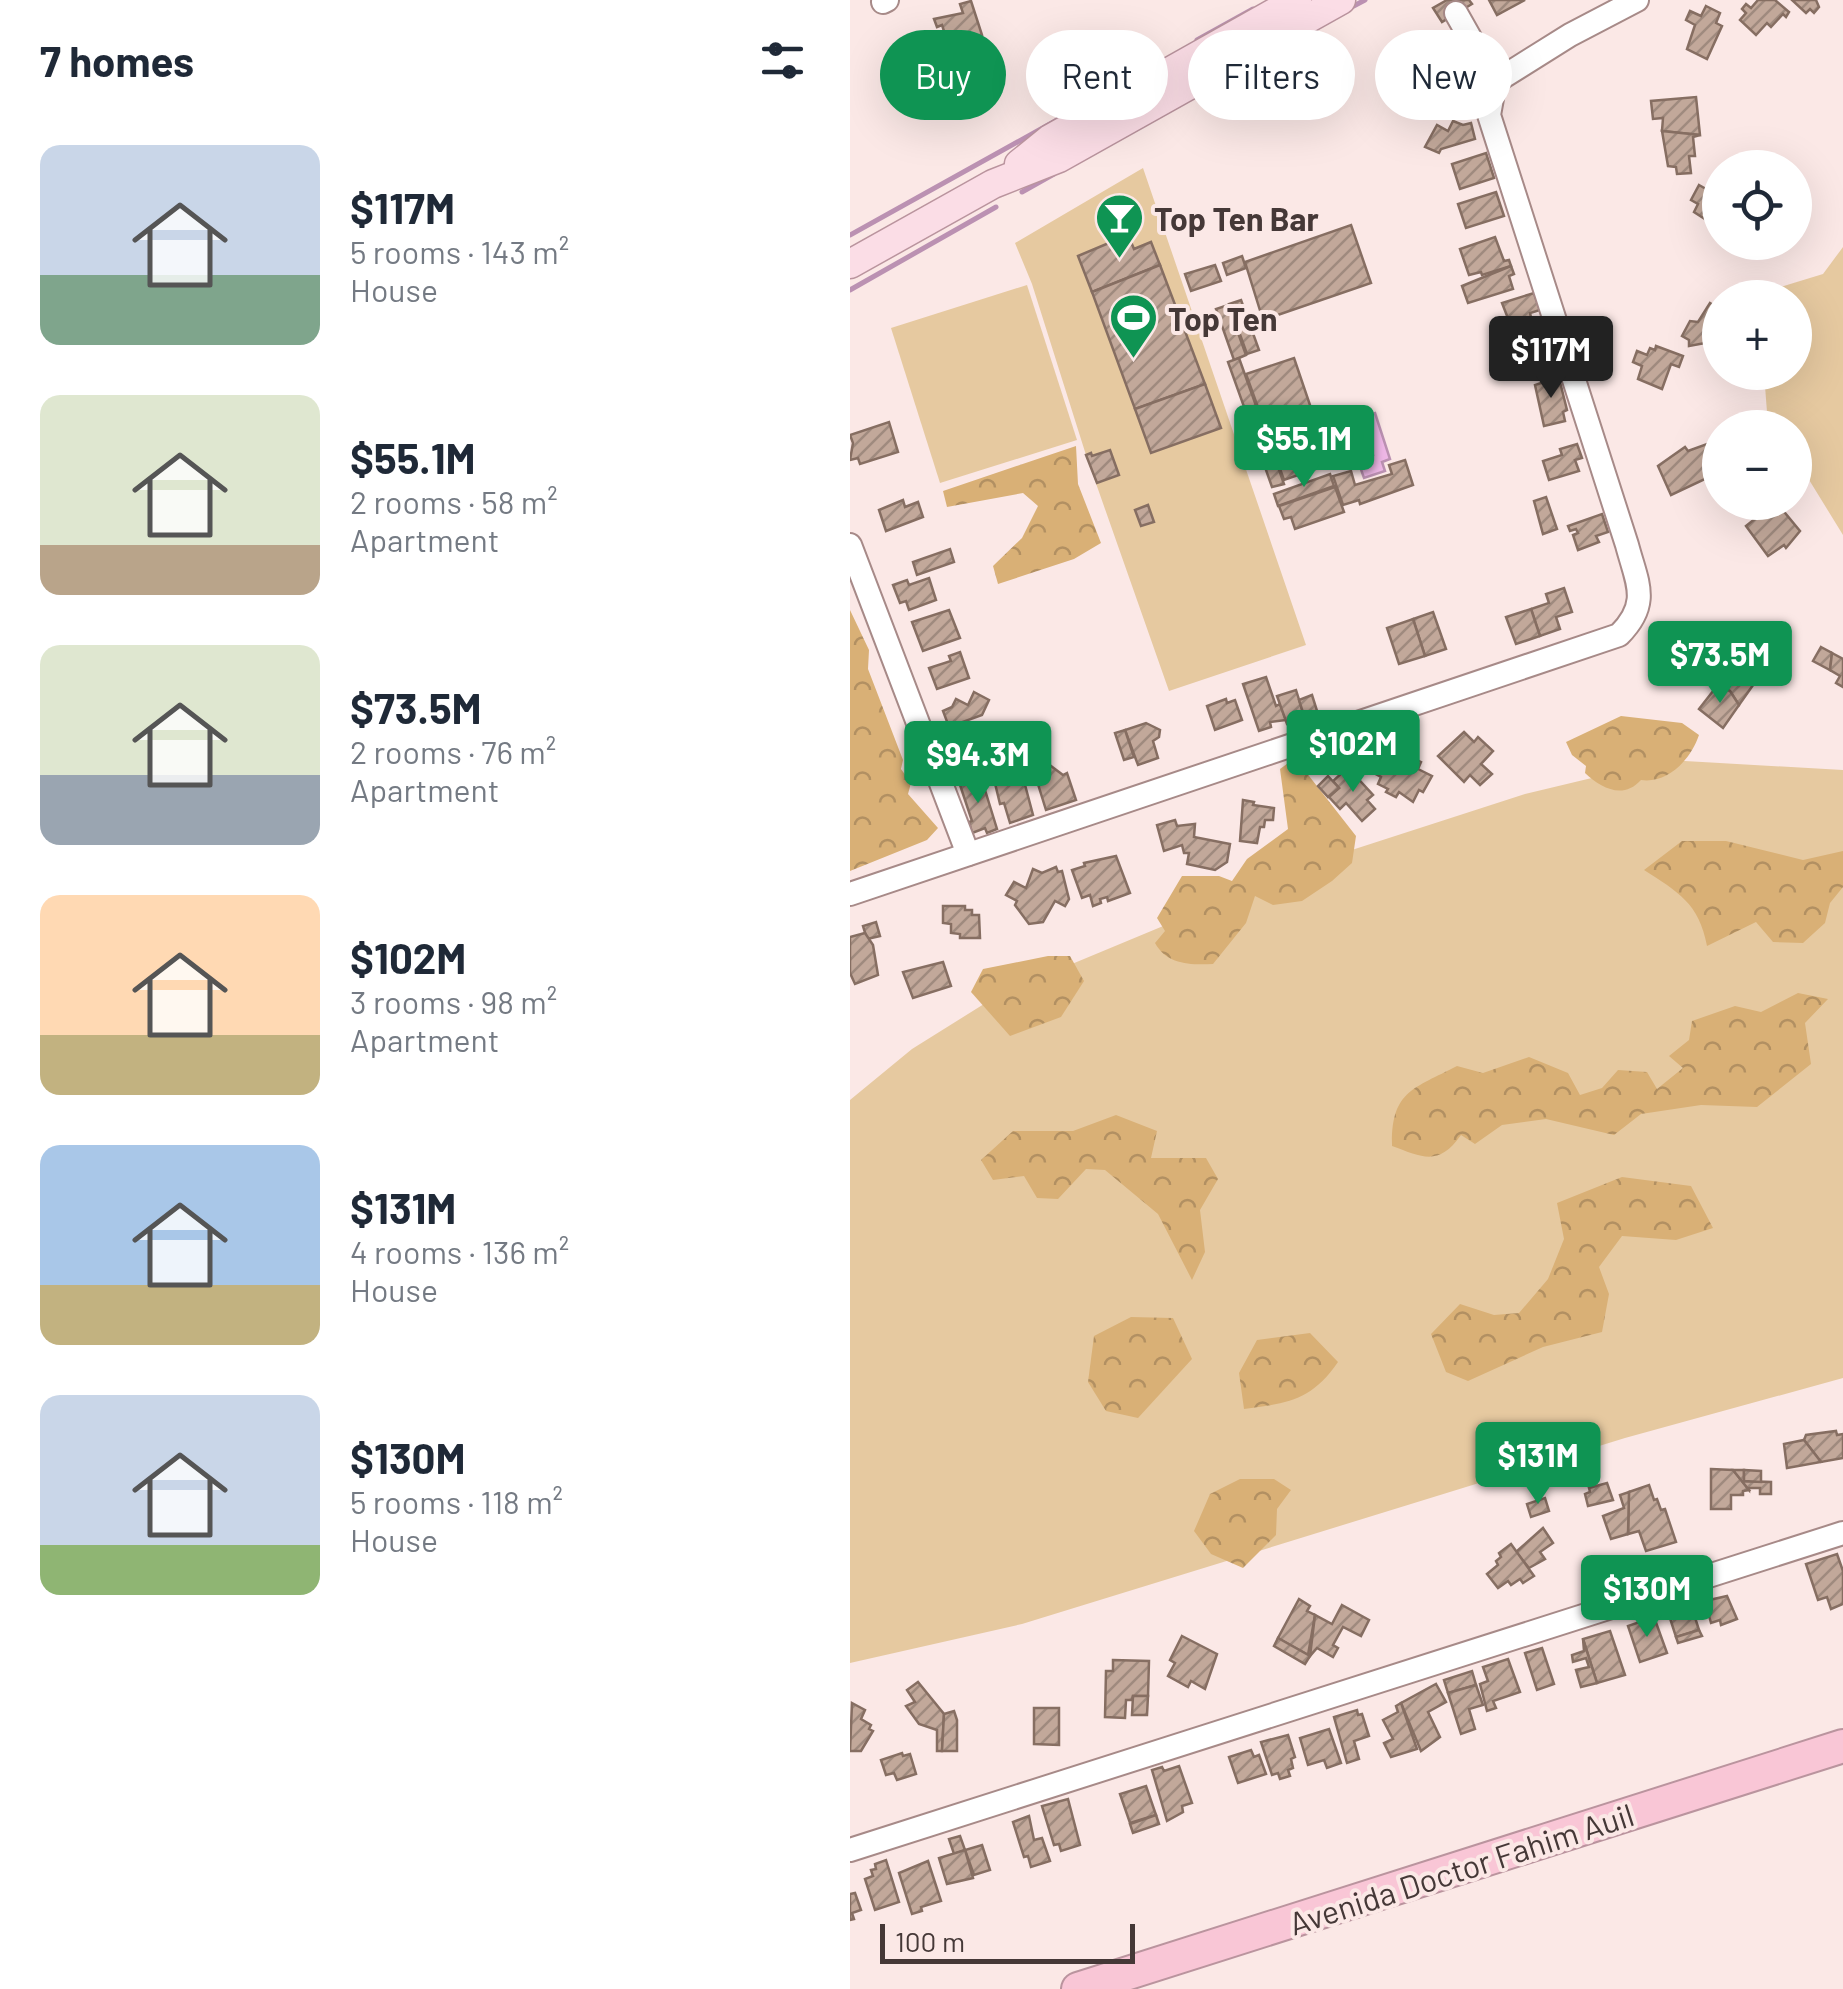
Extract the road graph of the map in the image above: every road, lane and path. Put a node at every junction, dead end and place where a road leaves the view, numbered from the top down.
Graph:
1 (1341, 0) edge
2 (1637, 0) edge
3 (1304, 5) edge
4 (1456, 13) dead end
5 (1466, 30) edge
6 (1512, 71) edge
7 (1491, 120) edge
8 (850, 264) edge
9 (850, 545) edge
10 (968, 854) junction
11 (850, 894) edge
12 (1843, 1532) edge
13 (1843, 1746) edge
14 (850, 1850) edge
15 (1078, 1989) edge

1 - 3 main road
2 - 6 street
3 - 8 main road
4 - 5 street
7 - 10 street
9 - 10 street
10 - 11 street
12 - 14 street
13 - 15 highway, Avenida Doctor Fahim Auil

